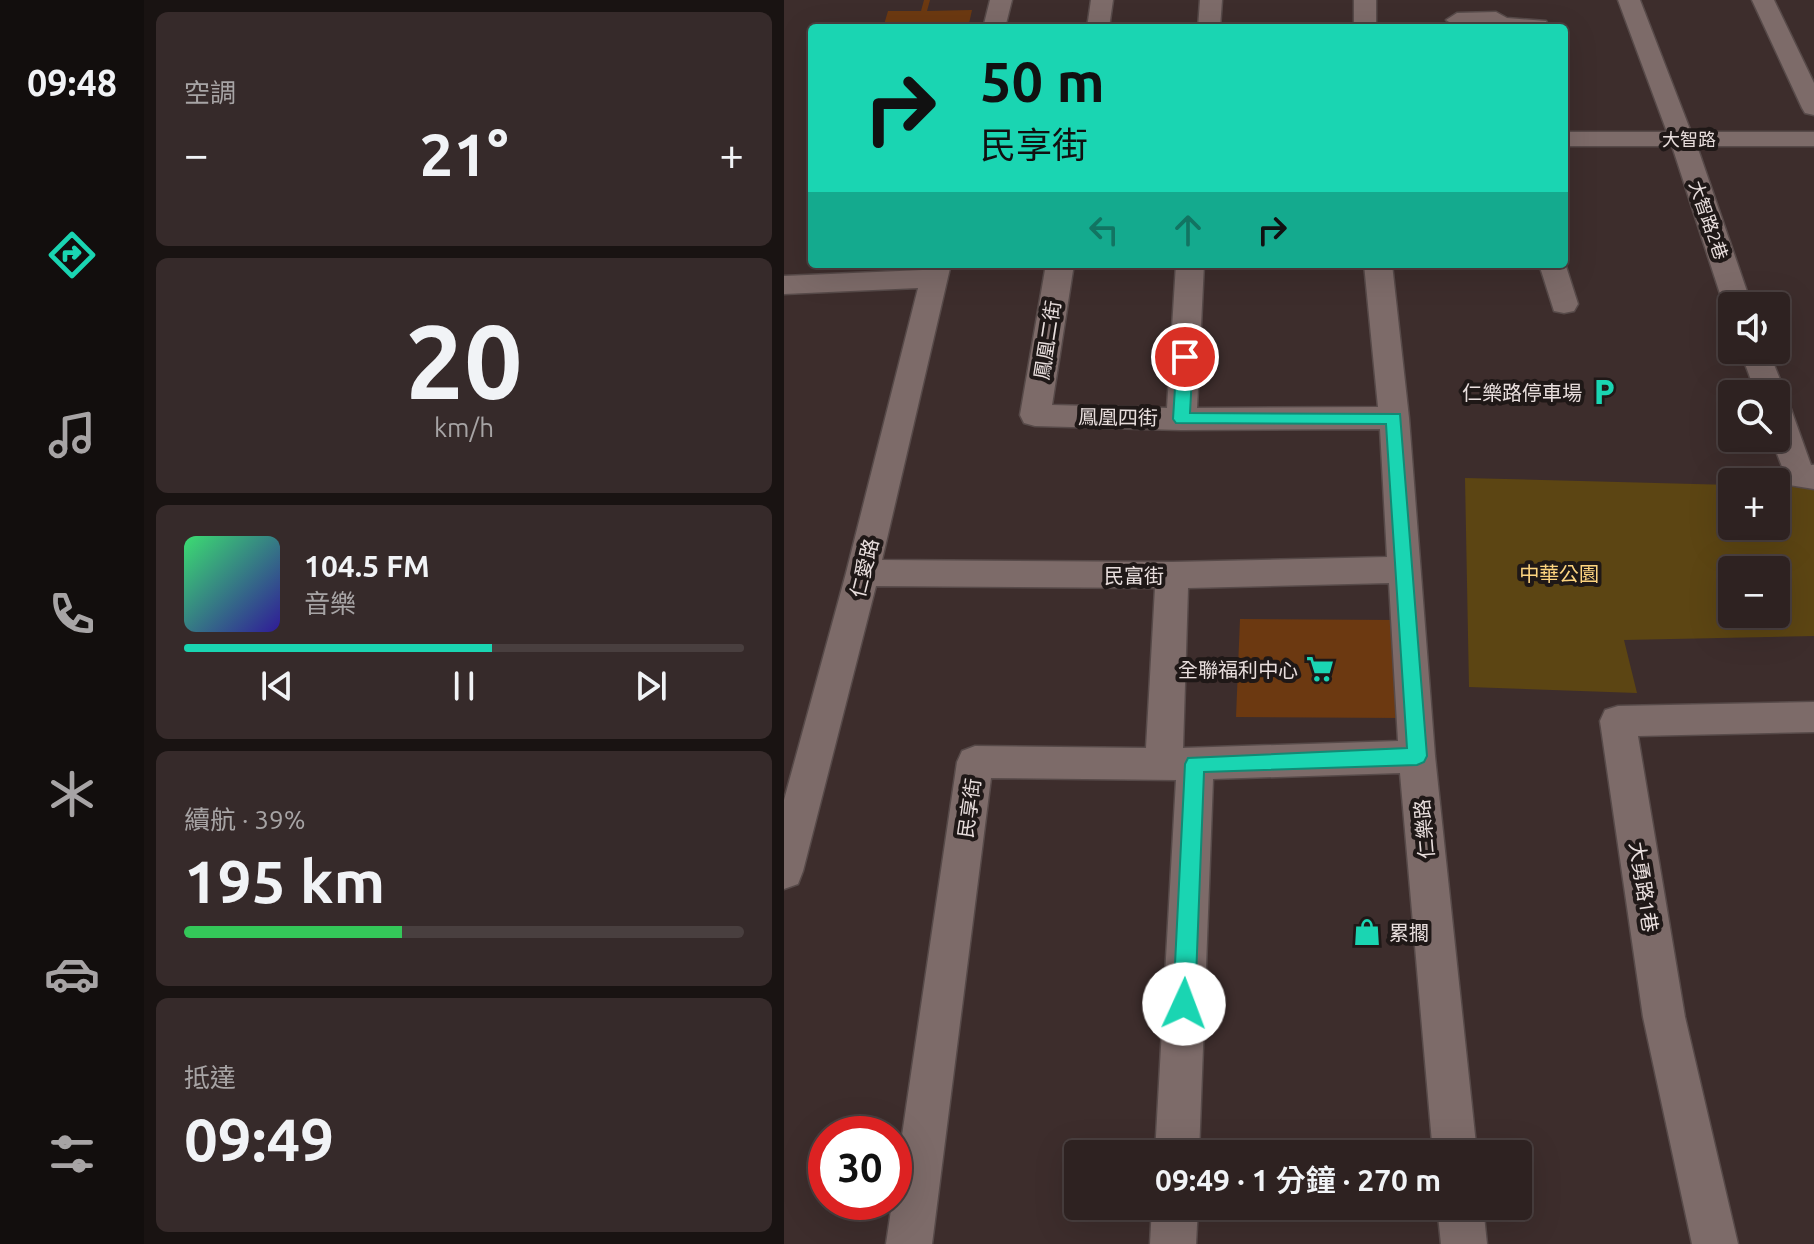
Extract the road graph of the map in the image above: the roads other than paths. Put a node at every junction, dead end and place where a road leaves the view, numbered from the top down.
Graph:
1 (1001, 0) edge
2 (1102, 0) edge
3 (1211, 0) edge
4 (1365, 0) edge
5 (1629, 0) edge
6 (1763, 0) edge
7 (1496, 18) edge
8 (1457, 20) dead end
9 (995, 24) edge
10 (1099, 24) edge
11 (1209, 24) edge
12 (1365, 24) edge
13 (1528, 24) edge
14 (1814, 108) edge
15 (1568, 139) edge
16 (1682, 139) junction
17 (1814, 139) edge
18 (1059, 268) edge
19 (1190, 268) edge
20 (1378, 268) edge
21 (1554, 268) edge
22 (935, 271) edge
23 (784, 285) edge
24 (1733, 292) edge
25 (1564, 304) dead end
26 (1035, 415) joint
27 (1394, 418) junction
28 (1181, 419) junction
29 (1790, 449) edge
30 (1814, 477) edge
31 (1405, 570) junction
32 (863, 573) junction
33 (1172, 575) junction
34 (1814, 717) edge
35 (1417, 756) junction
36 (1179, 764) junction
37 (784, 871) edge
38 (1177, 1140) edge
39 (1454, 1140) edge
40 (1174, 1220) edge
41 (1461, 1220) edge
42 (909, 1244) edge
43 (1173, 1244) edge
44 (1464, 1244) edge
45 (1715, 1244) edge

1 - 9 street
2 - 10 street
3 - 11 street
4 - 12 street
5 - 16 street, 大智路2巷
6 - 14 street
7 - 8 street
7 - 13 street
15 - 16 street, 大智路
16 - 17 street, 大智路
16 - 24 street, 大智路2巷
18 - 26 street, 鳳凰二街
19 - 28 street
20 - 27 street, 仁樂路
21 - 25 street
22 - 23 street
22 - 32 street, 仁愛路
26 - 28 street, 鳳凰四街
27 - 28 street, 鳳凰四街
27 - 31 street, 仁樂路
29 - 30 street
31 - 33 street, 民富街
31 - 35 street, 仁樂路
32 - 33 street, 民富街
32 - 37 street, 仁愛路
33 - 36 street
34 - 45 street, 大勇路1巷
35 - 36 street, 民享街
35 - 39 street, 仁樂路
36 - 38 street
36 - 42 street, 民享街
40 - 43 street
41 - 44 street

